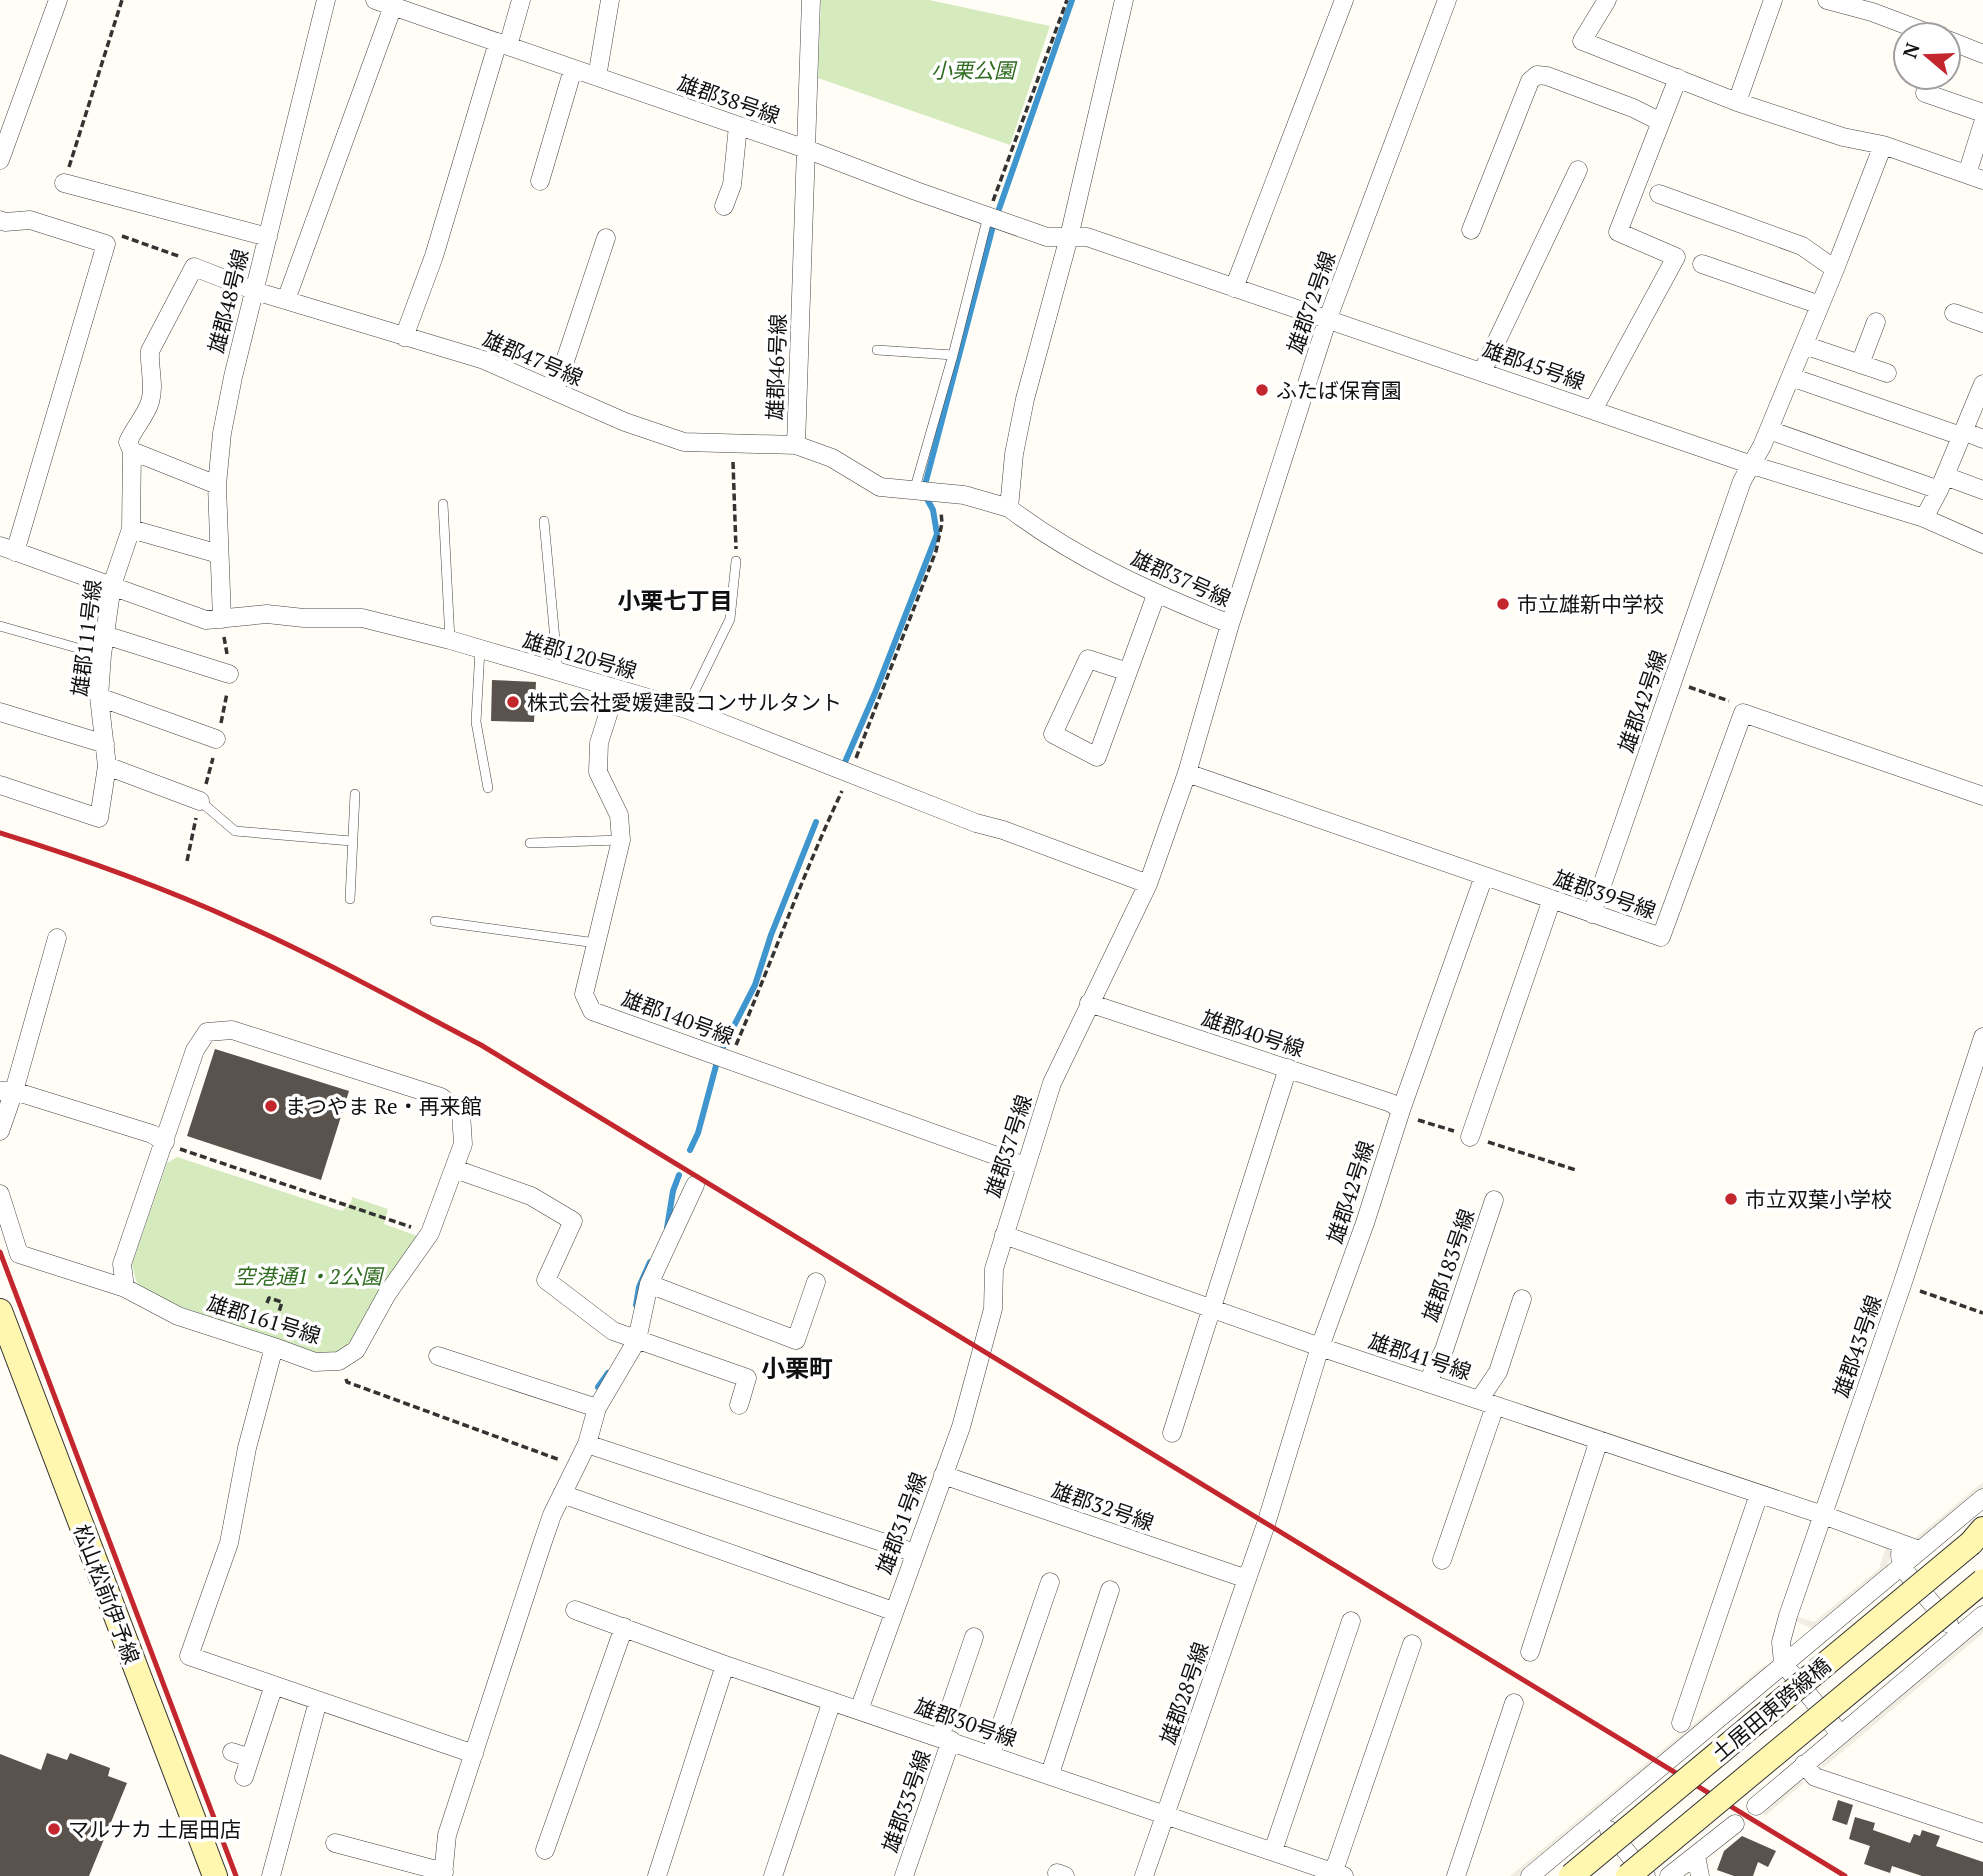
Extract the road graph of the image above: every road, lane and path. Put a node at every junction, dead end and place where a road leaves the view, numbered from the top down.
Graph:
1 (58, 0) edge
2 (122, 0) edge
3 (326, 0) edge
4 (375, 0) edge
5 (521, 0) edge
6 (610, 0) edge
7 (811, 0) edge
8 (1067, 0) edge
9 (1124, 0) edge
10 (1344, 0) edge
11 (1447, 0) edge
12 (1607, 0) edge
13 (1773, 0) edge
14 (1827, 0) edge
15 (393, 6) junction
16 (1896, 21) edge
17 (503, 44) junction
18 (1962, 46) edge
19 (1983, 54) edge
20 (573, 69) junction
21 (597, 77) junction
22 (1678, 78) junction
23 (1925, 93) dead end
24 (1737, 102) junction
25 (1983, 113) edge
26 (1661, 122) junction
27 (1983, 123) edge
28 (738, 126) junction
29 (1882, 145) junction
30 (806, 149) junction
31 (0, 160) edge
32 (1578, 170) dead end
33 (1975, 177) edge
34 (540, 181) dead end
35 (64, 183) joint
36 (1659, 194) dead end
37 (724, 206) dead end
38 (988, 216) junction
39 (3, 221) edge
40 (1471, 229) dead end
41 (116, 234) dead end
42 (268, 237) junction
43 (1069, 237) junction
44 (606, 238) dead end
45 (0, 240) edge
46 (1702, 264) dead end
47 (194, 267) junction
48 (1835, 269) junction
49 (1234, 288) junction
50 (255, 291) junction
51 (286, 300) junction
52 (1820, 305) junction
53 (1954, 313) dead end
54 (1328, 318) junction
55 (1876, 322) dead end
56 (1983, 323) edge
57 (404, 337) junction
58 (1804, 345) junction
59 (877, 350) dead end
60 (953, 355) junction
61 (1860, 364) junction
62 (1482, 372) junction
63 (1887, 373) dead end
64 (1791, 377) junction
65 (1983, 384) edge
66 (555, 391) junction
67 (1593, 410) junction
68 (1769, 430) junction
69 (1962, 434) junction
70 (1983, 439) edge
71 (732, 443) junction
72 (796, 445) junction
73 (132, 451) junction
74 (1752, 465) junction
75 (1942, 483) junction
76 (217, 485) junction
77 (1983, 490) edge
78 (914, 491) junction
79 (443, 504) dead end
80 (1009, 508) junction
81 (1924, 519) junction
82 (544, 521) dead end
83 (131, 529) junction
84 (1983, 544) edge
85 (8, 549) edge
86 (219, 554) junction
87 (736, 561) joint
88 (112, 584) junction
89 (1156, 595) junction
90 (222, 619) junction
91 (1230, 624) junction
92 (0, 626) edge
93 (105, 635) junction
94 (450, 640) junction
95 (480, 649) junction
96 (102, 655) junction
97 (558, 672) junction
98 (1128, 672) junction
99 (229, 674) dead end
100 (1672, 681) junction
101 (616, 689) junction
102 (99, 697) junction
103 (685, 709) junction
104 (0, 712) edge
105 (1743, 713) junction
106 (216, 738) dead end
107 (105, 744) junction
108 (107, 766) junction
109 (1187, 773) junction
110 (0, 785) edge
111 (488, 788) dead end
112 (355, 794) dead end
113 (1983, 796) edge
114 (200, 801) joint
115 (621, 840) junction
116 (351, 841) junction
117 (530, 843) dead end
118 (1484, 876) junction
119 (1148, 884) junction
120 (350, 899) dead end
121 (1552, 899) junction
122 (1592, 914) junction
123 (435, 921) dead end
124 (57, 938) dead end
125 (596, 943) junction
126 (1089, 1003) junction
127 (1982, 1041) edge
128 (1288, 1068) junction
129 (7, 1091) edge
130 (1401, 1110) junction
131 (0, 1131) edge
132 (1470, 1137) dead end
133 (164, 1142) junction
134 (1025, 1166) junction
135 (455, 1169) junction
136 (695, 1185) dead end
137 (0, 1194) edge
138 (1494, 1200) dead end
139 (430, 1233) junction
140 (1004, 1235) junction
141 (816, 1282) dead end
142 (649, 1284) junction
143 (1902, 1285) junction
144 (125, 1288) junction
145 (1522, 1299) dead end
146 (267, 1303) dead end
147 (1211, 1308) junction
148 (0, 1311) edge
149 (1983, 1313) edge
150 (637, 1340) junction
151 (274, 1347) junction
152 (1320, 1347) junction
153 (981, 1351) joint
154 (438, 1356) dead end
155 (340, 1361) junction
156 (1427, 1383) junction
157 (1487, 1403) junction
158 (738, 1405) dead end
159 (597, 1408) junction
160 (1172, 1433) dead end
161 (1599, 1440) junction
162 (587, 1444) junction
163 (943, 1475) junction
164 (566, 1487) junction
165 (1759, 1494) junction
166 (1983, 1498) edge
167 (1823, 1515) junction
168 (1266, 1524) joint
169 (1979, 1536) edge
170 (1898, 1543) junction
171 (1919, 1550) junction
172 (915, 1553) junction
173 (1442, 1560) dead end
174 (1901, 1566) junction
175 (1247, 1579) junction
176 (1983, 1581) edge
177 (1050, 1582) dead end
178 (1110, 1590) dead end
179 (575, 1610) dead end
180 (893, 1611) junction
181 (1983, 1615) edge
182 (1351, 1620) dead end
183 (624, 1627) junction
184 (1958, 1635) junction
185 (974, 1637) dead end
186 (1412, 1644) dead end
187 (1530, 1652) dead end
188 (1783, 1663) junction
189 (725, 1665) junction
190 (274, 1685) junction
191 (318, 1701) junction
192 (832, 1701) junction
193 (1514, 1703) dead end
194 (859, 1710) junction
195 (1681, 1723) dead end
196 (1840, 1734) junction
197 (945, 1739) junction
198 (232, 1752) dead end
199 (474, 1754) junction
200 (991, 1754) junction
201 (250, 1758) junction
202 (1804, 1764) junction
203 (1050, 1774) junction
204 (244, 1777) dead end
205 (1756, 1806) dead end
206 (1165, 1814) junction
207 (1600, 1819) junction
208 (1735, 1824) dead end
209 (1983, 1833) edge
210 (335, 1843) dead end
211 (545, 1850) dead end
212 (1273, 1851) junction
213 (1696, 1856) junction
214 (443, 1874) edge
215 (1335, 1875) edge
216 (215, 1876) edge
217 (271, 1876) edge
218 (657, 1876) edge
219 (773, 1876) edge
220 (904, 1876) edge
221 (1144, 1876) edge
222 (1456, 1876) edge
223 (1530, 1876) edge
224 (1571, 1876) edge
225 (1628, 1876) edge
226 (1647, 1876) edge
227 (1669, 1876) edge
228 (1700, 1876) edge

1 - 31 street
2 - 35 path
3 - 42 street, 雄郡48号線
4 - 15 street, 雄郡38号線
5 - 17 street
6 - 21 street
7 - 30 street, 雄郡46号線
8 - 38 path
9 - 43 street
10 - 49 street
11 - 54 street, 雄郡72号線
12 - 22 street
13 - 24 street
14 - 16 street
15 - 17 street, 雄郡38号線
15 - 51 street
17 - 20 street, 雄郡38号線
17 - 57 street
18 - 19 street
20 - 21 street, 雄郡38号線
20 - 34 street
21 - 28 street, 雄郡38号線
22 - 24 street
22 - 26 street
23 - 25 street
24 - 29 street
26 - 40 street
26 - 67 street
27 - 33 street
28 - 30 street, 雄郡38号線
28 - 37 street
29 - 33 street
29 - 48 street, 雄郡42号線
30 - 38 street, 雄郡38号線
30 - 72 street, 雄郡46号線
32 - 62 street
35 - 42 street
36 - 48 street
38 - 43 street, 雄郡38号線
38 - 60 lane
39 - 45 street
39 - 85 street
41 - 47 path
42 - 50 street, 雄郡48号線
43 - 49 street, 雄郡45号線
43 - 80 street
44 - 66 street
46 - 52 street
47 - 50 street, 雄郡47号線
47 - 73 street, 雄郡111号線
48 - 52 street, 雄郡42号線
49 - 54 street, 雄郡45号線
50 - 51 street, 雄郡47号線
50 - 76 street, 雄郡48号線
51 - 57 street, 雄郡47号線
52 - 58 street, 雄郡42号線
53 - 56 street
54 - 62 street, 雄郡45号線
54 - 91 street, 雄郡72号線
55 - 61 street
57 - 66 street, 雄郡47号線
58 - 61 street
58 - 64 street, 雄郡42号線
59 - 60 lane
60 - 78 lane
61 - 63 street
62 - 67 street, 雄郡45号線
64 - 68 street, 雄郡42号線
64 - 69 street
65 - 69 street
66 - 71 street, 雄郡47号線
67 - 74 street, 雄郡45号線
68 - 74 street, 雄郡42号線
68 - 75 street
69 - 70 street
69 - 75 street
71 - 72 street, 雄郡47号線
71 - 87 path
72 - 78 street, 雄郡46号線
73 - 76 street
73 - 83 street, 雄郡111号線
74 - 81 street, 雄郡45号線
74 - 100 street, 雄郡42号線
75 - 77 street
75 - 81 street
76 - 86 street, 雄郡48号線
78 - 80 street, 雄郡46号線
79 - 94 lane
80 - 89 street, 雄郡37号線
81 - 84 street, 雄郡45号線
82 - 97 lane
83 - 86 street
83 - 88 street, 雄郡111号線
85 - 88 street, 雄郡120号線
86 - 90 street, 雄郡48号線
87 - 103 lane
88 - 90 street, 雄郡120号線
88 - 93 street, 雄郡111号線
89 - 91 street, 雄郡37号線
89 - 98 street
90 - 94 street, 雄郡120号線
91 - 109 street, 雄郡37号線
92 - 96 lane
93 - 96 street, 雄郡111号線
93 - 99 street
94 - 95 street, 雄郡120号線
95 - 97 street, 雄郡120号線
95 - 111 lane
96 - 102 street, 雄郡111号線
97 - 101 street, 雄郡120号線
98 - 98 street
100 - 105 path
100 - 122 street, 雄郡42号線
101 - 103 street, 雄郡120号線
101 - 115 street, 雄郡140号線
102 - 106 street
102 - 107 street, 雄郡111号線
103 - 119 street, 雄郡120号線
104 - 107 street
105 - 113 street
105 - 122 street, 雄郡39号線
107 - 108 street, 雄郡111号線
108 - 110 street, 雄郡111号線
108 - 114 street
109 - 118 street, 雄郡39号線
109 - 119 street, 雄郡37号線
112 - 116 lane
114 - 116 lane
115 - 117 lane
115 - 125 street, 雄郡140号線
116 - 120 lane
118 - 121 street, 雄郡39号線
118 - 130 street, 雄郡42号線
119 - 126 street, 雄郡37号線
121 - 122 street, 雄郡39号線
121 - 132 street
123 - 125 lane
124 - 129 street
125 - 134 street, 雄郡140号線
126 - 128 street, 雄郡40号線
126 - 134 street, 雄郡37号線
127 - 143 street, 雄郡43号線
128 - 130 street, 雄郡40号線
128 - 147 street
129 - 131 street
129 - 133 street
130 - 152 street, 雄郡42号線
133 - 135 street, 雄郡161号線
133 - 139 path
133 - 144 street, 雄郡161号線
134 - 140 street, 雄郡37号線
135 - 139 street, 雄郡161号線
135 - 150 street
136 - 142 street
137 - 144 street
138 - 156 street, 雄郡183号線
139 - 155 street, 雄郡161号線
140 - 147 street, 雄郡41号線
140 - 153 street, 雄郡37号線
141 - 142 street
142 - 150 street
143 - 149 path
143 - 167 street, 雄郡43号線
144 - 151 street, 雄郡161号線
145 - 157 street
146 - 151 path
147 - 152 street, 雄郡41号線
147 - 160 street
148 - 216 street, 松山松前伊予線
150 - 158 street
150 - 159 street
151 - 155 street, 雄郡161号線
151 - 190 street
152 - 156 street, 雄郡41号線
152 - 168 street, 雄郡42号線
153 - 163 street, 雄郡31号線
154 - 159 street
155 - 164 path
156 - 157 street, 雄郡41号線
157 - 161 street, 雄郡41号線
157 - 173 street
159 - 162 street
161 - 165 street, 雄郡41号線
161 - 187 street
162 - 164 street
162 - 172 street
163 - 172 street, 雄郡31号線
163 - 175 street, 雄郡32号線
164 - 180 street
164 - 199 street
165 - 167 street, 雄郡41号線
165 - 195 street
166 - 171 street
167 - 170 street, 雄郡41号線
167 - 188 street, 雄郡43号線
168 - 175 street, 雄郡28号線
169 - 224 street, 土居田東跨線橋, bridge
170 - 171 street, 雄郡41号線
170 - 174 street
171 - 174 street
172 - 180 street, 雄郡31号線
174 - 184 street
174 - 188 street
175 - 206 street, 雄郡28号線
176 - 225 street, 土居田東跨線橋, bridge
177 - 200 street
178 - 203 street
179 - 183 street, 雄郡30号線
180 - 194 street, 雄郡31号線
181 - 184 street
182 - 212 street
183 - 189 street, 雄郡30号線
183 - 211 street
184 - 196 street
185 - 197 street, 雄郡33号線
186 - 215 street
188 - 196 street
188 - 207 street
189 - 192 street, 雄郡30号線
189 - 218 street
190 - 191 street
190 - 201 street
191 - 199 street
191 - 217 street
192 - 194 street, 雄郡30号線
192 - 219 street
193 - 222 street
194 - 197 street, 雄郡30号線
196 - 202 street
197 - 200 street, 雄郡30号線
197 - 220 street, 雄郡33号線
198 - 201 street
199 - 214 street
200 - 203 street, 雄郡30号線
201 - 204 street
202 - 205 street
202 - 209 street
203 - 206 street, 雄郡30号線
206 - 212 street, 雄郡30号線
206 - 221 street, 雄郡28号線
207 - 223 street
207 - 226 street
208 - 213 street
210 - 214 street
212 - 215 street, 雄郡30号線
213 - 227 street
213 - 228 street

